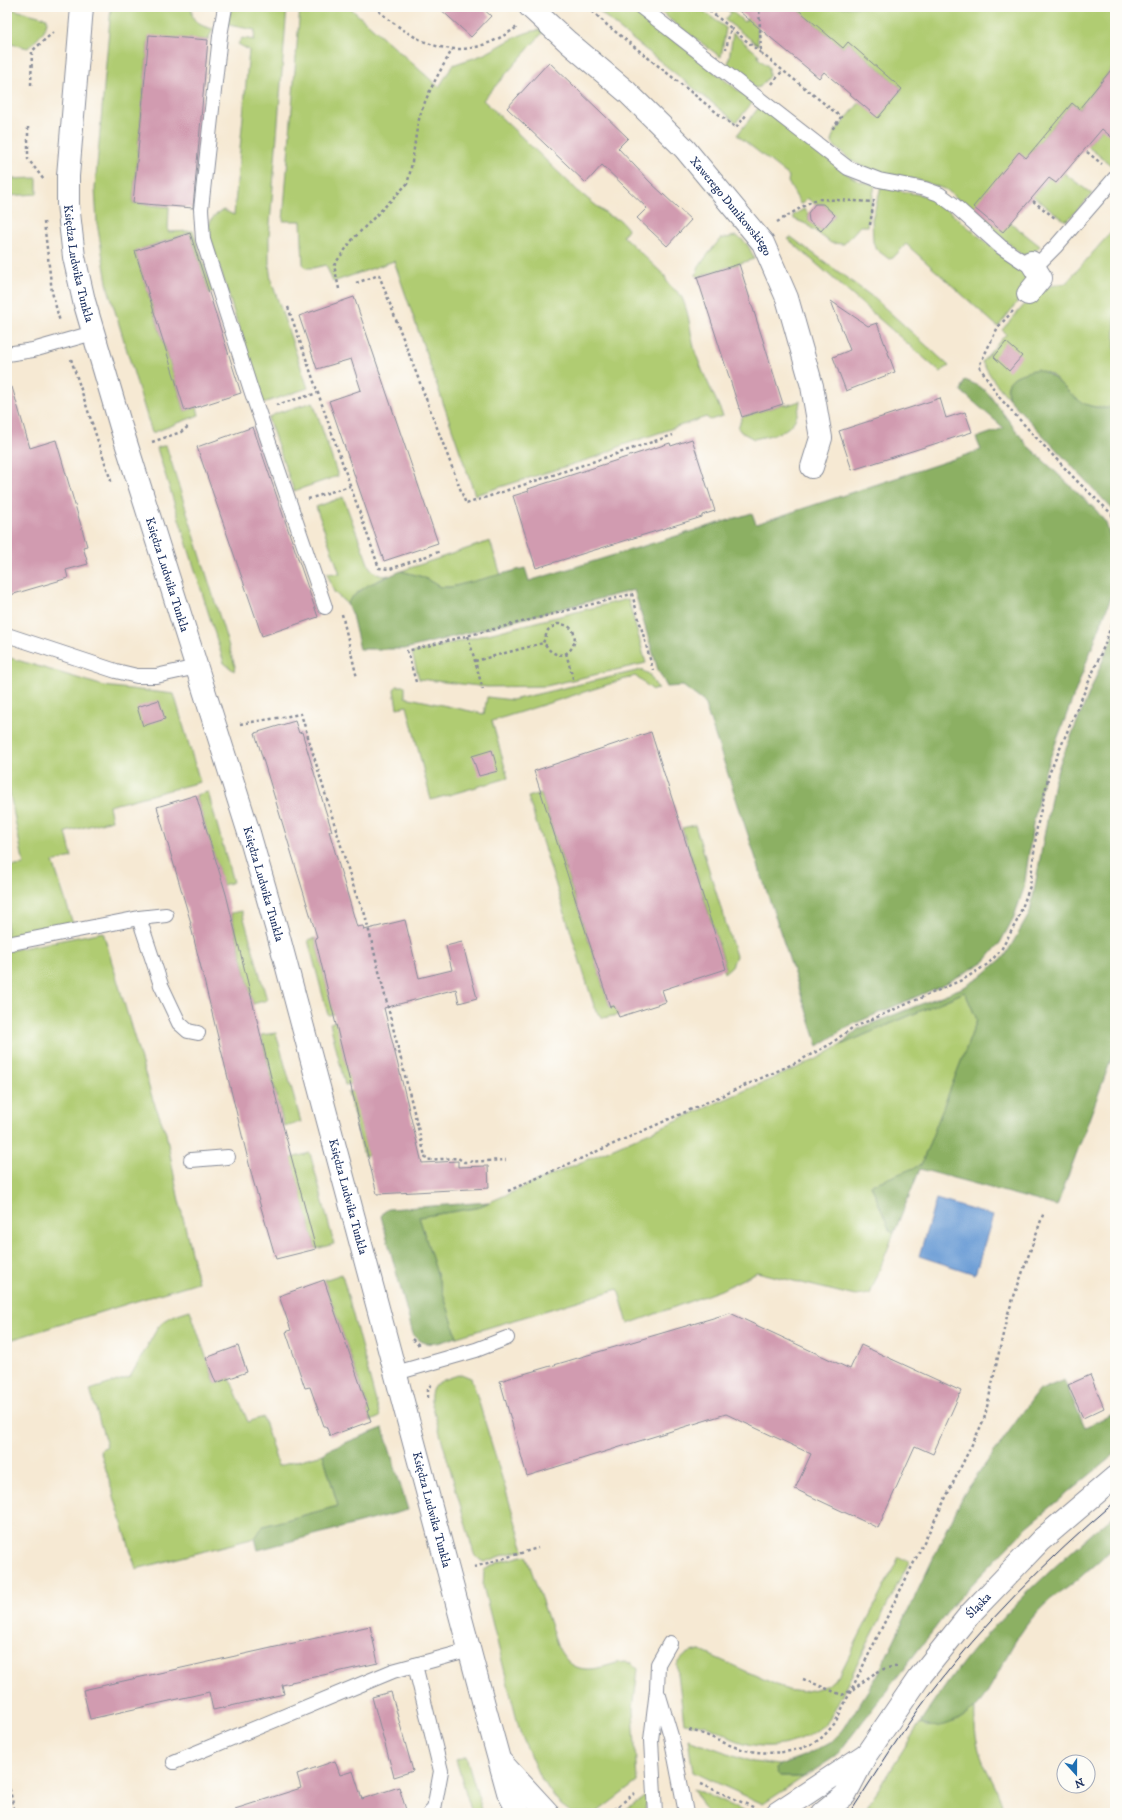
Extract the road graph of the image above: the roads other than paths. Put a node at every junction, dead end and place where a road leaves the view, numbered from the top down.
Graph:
1 (82, 7) edge
2 (225, 7) edge
3 (641, 7) edge
4 (532, 9) edge
5 (1115, 178) edge
6 (1030, 262) junction
7 (1028, 294) dead end
8 (93, 333) junction
9 (7, 354) edge
10 (812, 467) dead end
11 (325, 607) dead end
12 (7, 635) edge
13 (198, 667) junction
14 (166, 915) dead end
15 (139, 918) junction
16 (7, 944) edge
17 (198, 1033) dead end
18 (228, 1157) dead end
19 (191, 1160) dead end
20 (507, 1338) dead end
21 (396, 1373) junction
22 (1115, 1477) edge
23 (670, 1642) dead end
24 (470, 1650) junction
25 (415, 1665) junction
26 (657, 1690) junction
27 (866, 1755) junction
28 (499, 1759) junction
29 (174, 1762) dead end
30 (768, 1812) edge
31 (430, 1813) edge
32 (520, 1813) edge
33 (548, 1813) edge
34 (655, 1813) edge
35 (686, 1813) edge
36 (823, 1813) edge

1 - 8 street, Księdza Ludwika Tunkla
2 - 11 lane
3 - 6 lane
4 - 10 street, Xawerego Dunikowskiego
5 - 6 lane
6 - 7 street
8 - 9 lane
8 - 13 street, Księdza Ludwika Tunkla
12 - 13 lane
13 - 21 street, Księdza Ludwika Tunkla
14 - 15 lane
15 - 16 lane
15 - 17 lane
18 - 19 lane
20 - 21 lane
21 - 24 street, Księdza Ludwika Tunkla
22 - 27 street, Śląska
23 - 26 lane
24 - 25 lane
24 - 28 street, Księdza Ludwika Tunkla
25 - 29 lane
25 - 31 lane
26 - 34 lane
26 - 35 lane
27 - 30 street, Śląska
27 - 36 street, Śląska
28 - 32 street, Księdza Ludwika Tunkla
28 - 33 street, Księdza Ludwika Tunkla

